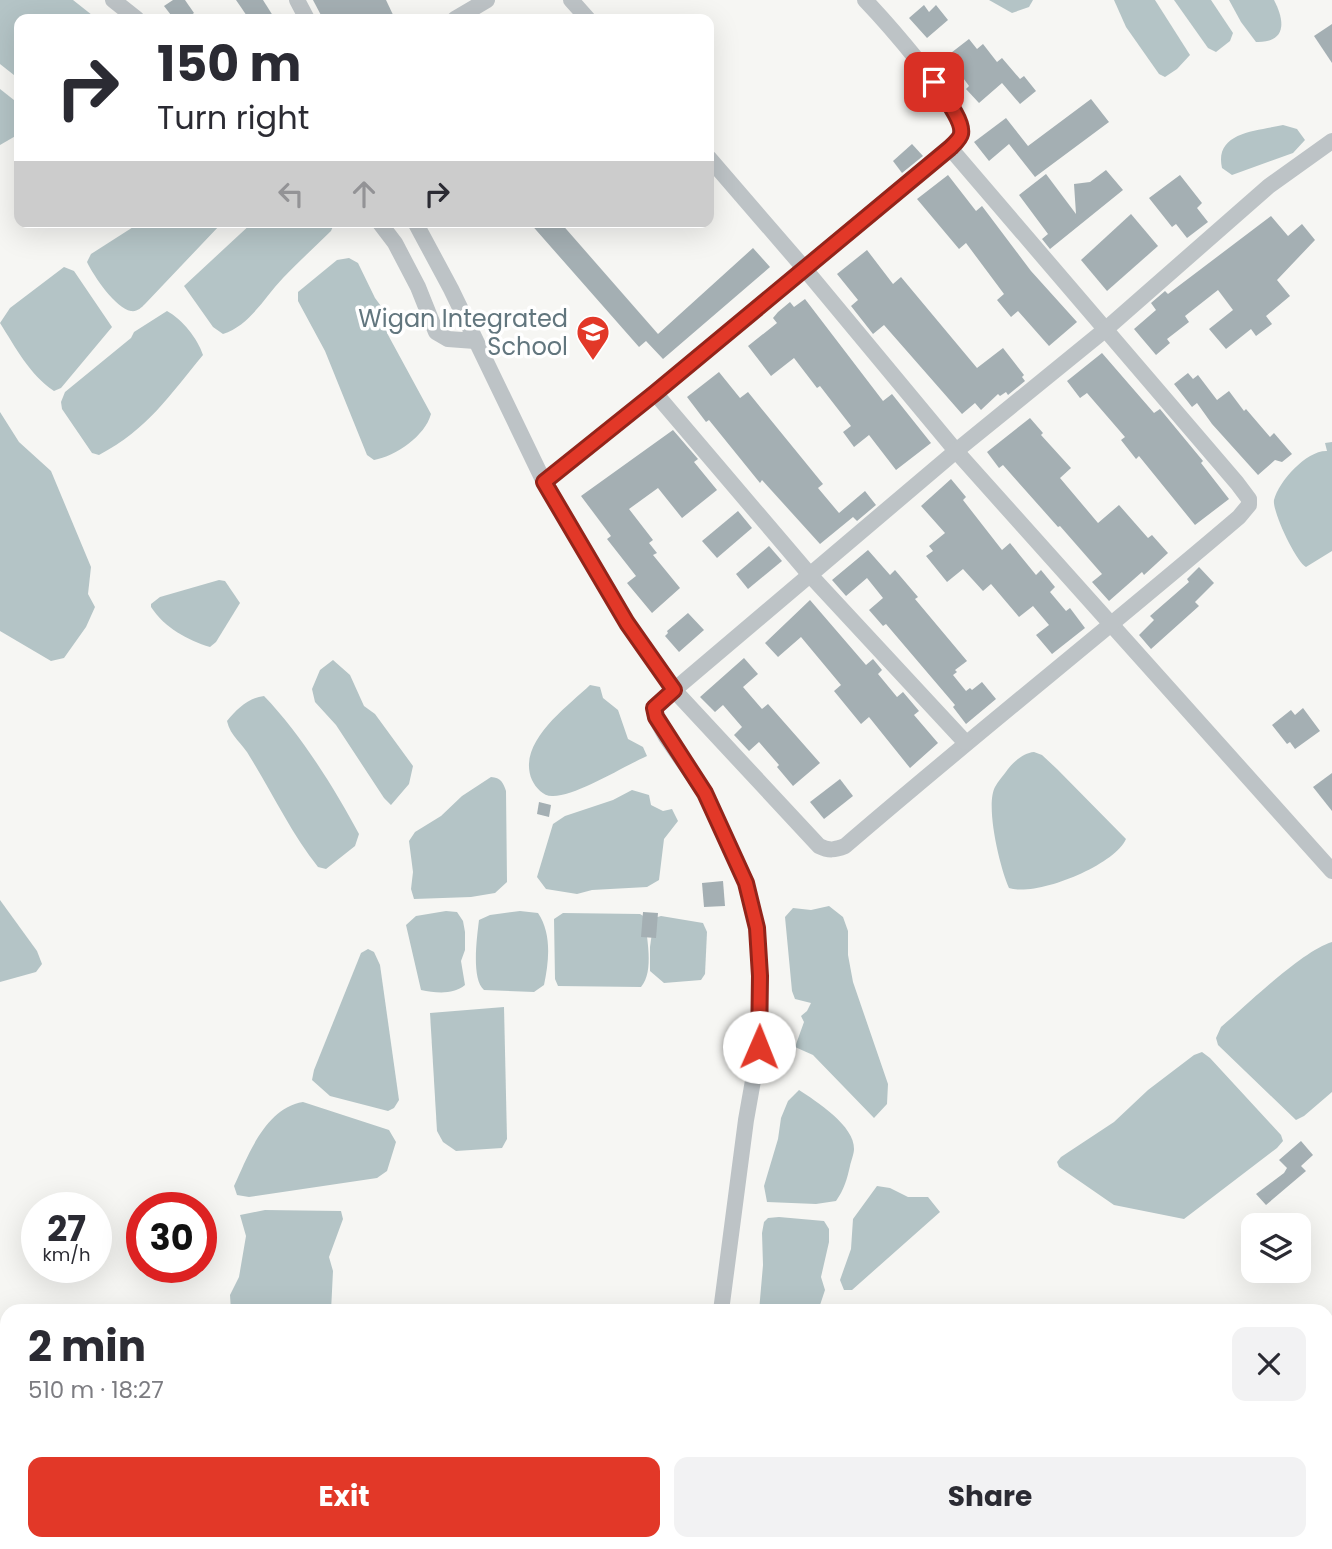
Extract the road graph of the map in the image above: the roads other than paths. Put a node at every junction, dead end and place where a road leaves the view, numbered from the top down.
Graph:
1 (113, 0) edge
2 (487, 0) edge
3 (571, 0) edge
4 (864, 0) edge
5 (131, 14) edge
6 (463, 14) edge
7 (584, 14) edge
8 (1332, 141) edge
9 (950, 148) junction
10 (714, 164) edge
11 (384, 228) edge
12 (418, 228) edge
13 (804, 268) junction
14 (1106, 329) junction
15 (475, 341) junction
16 (655, 393) junction
17 (956, 451) junction
18 (544, 482) junction
19 (810, 575) junction
20 (1112, 624) junction
21 (674, 690) junction
22 (965, 742) junction
23 (1332, 871) edge
24 (722, 1304) edge

1 - 5 street
2 - 6 street
3 - 7 street
4 - 9 street
8 - 14 street
9 - 13 street
9 - 14 street
10 - 13 street
11 - 15 street
12 - 15 street
13 - 16 street
13 - 17 street
14 - 17 street
14 - 20 street
15 - 18 street
16 - 18 street
16 - 19 street
17 - 19 street
17 - 20 street
18 - 21 street
19 - 21 street
19 - 22 street
20 - 22 street
20 - 23 street
21 - 22 street
21 - 24 street

